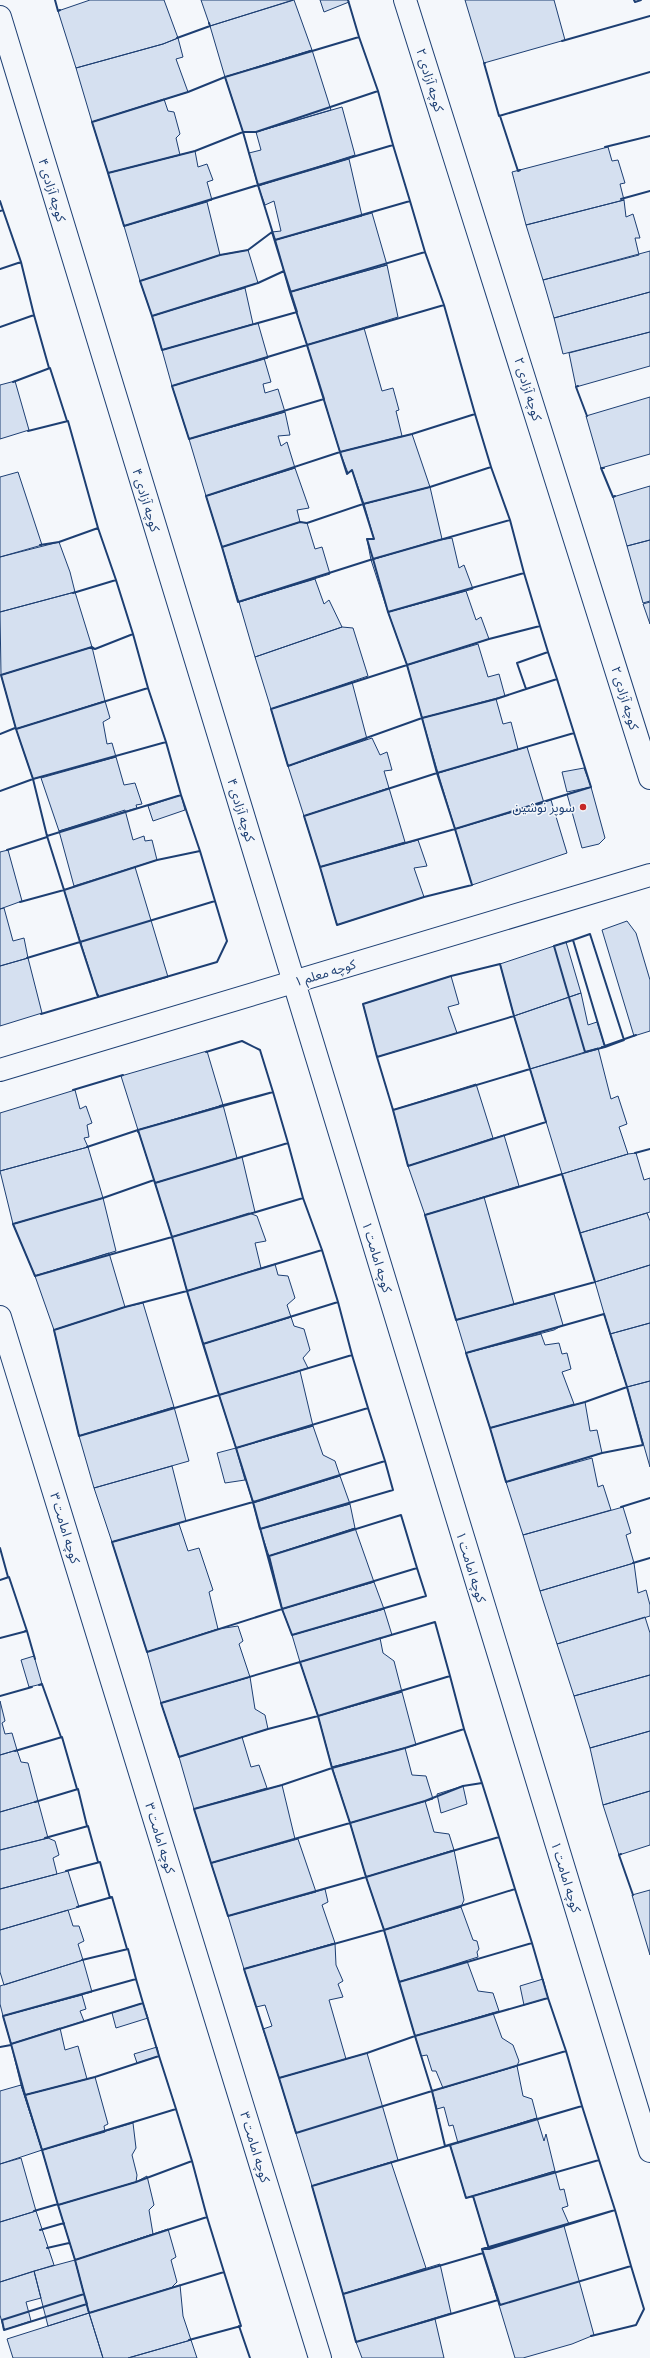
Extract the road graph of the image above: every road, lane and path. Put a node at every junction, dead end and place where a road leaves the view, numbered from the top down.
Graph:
1 (405, 0) edge
2 (0, 17) edge
3 (650, 778) edge
4 (650, 875) edge
5 (293, 982) junction
6 (0, 1070) edge
7 (0, 1317) edge
8 (650, 2151) edge
9 (320, 2358) edge

1 - 3 street, کوچه آزادی ۲
2 - 5 street, کوچه آزادی ۴
4 - 5 street, کوچه معلم ۱
5 - 6 street, کوچه معلم ۱
5 - 8 street, کوچه امامت ۱
7 - 9 street, کوچه امامت ۳

